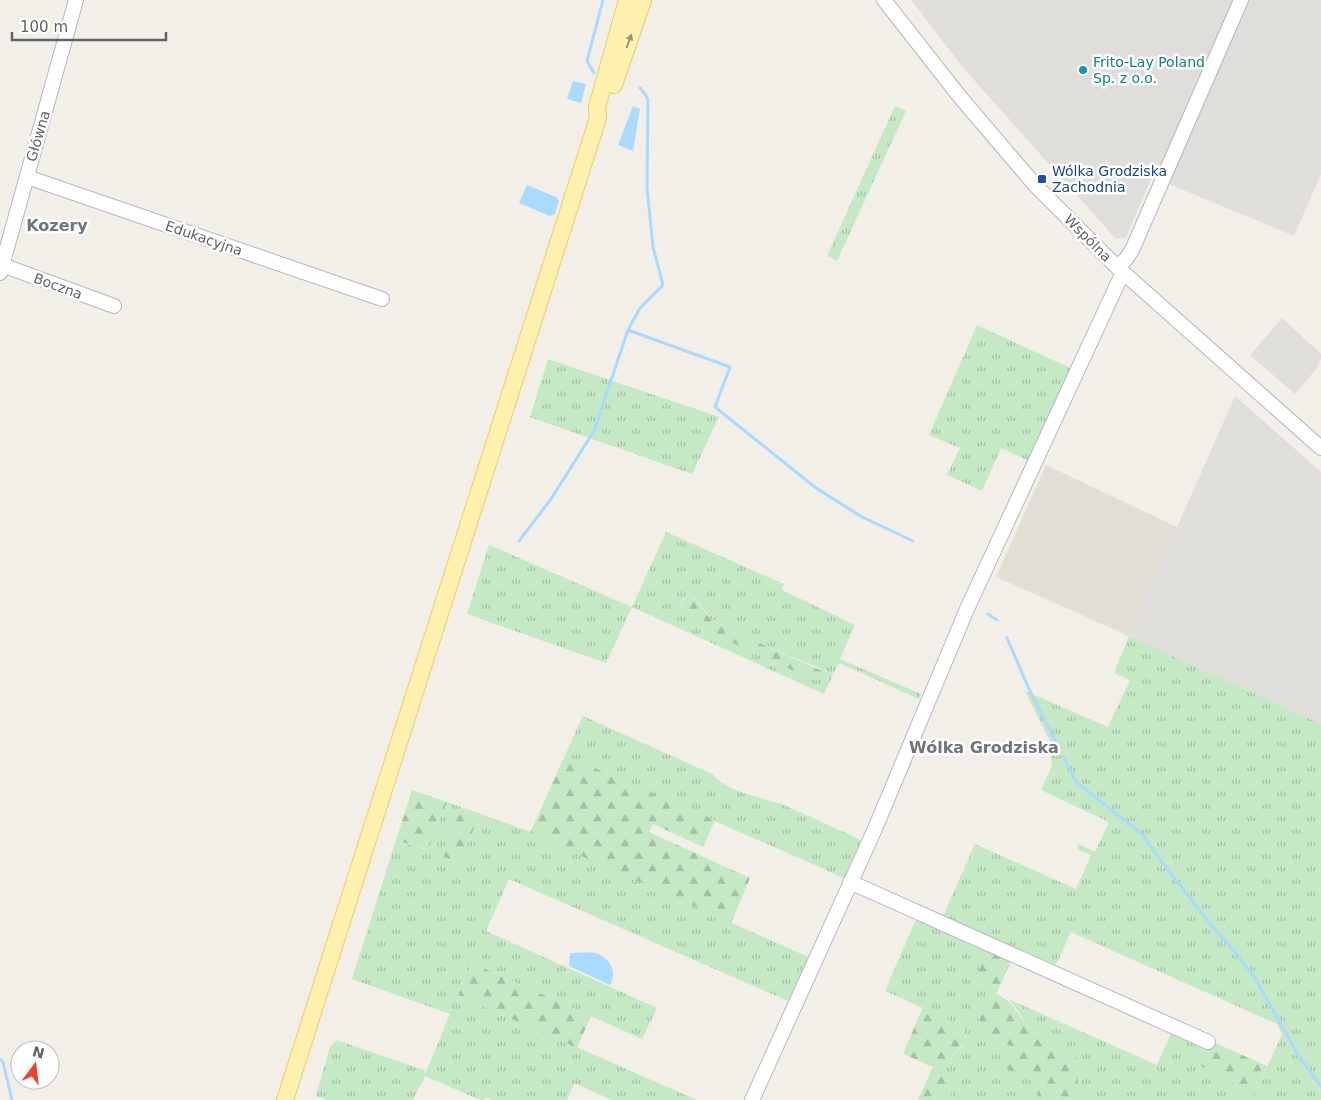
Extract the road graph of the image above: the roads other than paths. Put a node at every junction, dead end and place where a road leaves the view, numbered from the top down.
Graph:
1 (76, 0) edge
2 (627, 0) edge
3 (643, 0) edge
4 (884, 0) edge
5 (1241, 0) edge
6 (598, 118) junction
7 (27, 177) junction
8 (1, 269) edge
9 (1120, 269) junction
10 (382, 299) dead end
11 (114, 306) dead end
12 (1321, 448) edge
13 (850, 882) junction
14 (1208, 1042) dead end
15 (285, 1100) edge
16 (752, 1100) edge

1 - 7 street, Główna
2 - 6 main road
6 -> 3 main road
4 - 9 street, Wspólna
5 - 9 street
6 - 15 main road
7 - 8 street, Główna
7 - 10 street, Edukacyjna
8 - 11 street, Boczna
9 - 12 street, Wspólna
9 - 13 street
13 - 14 street
13 - 16 street

